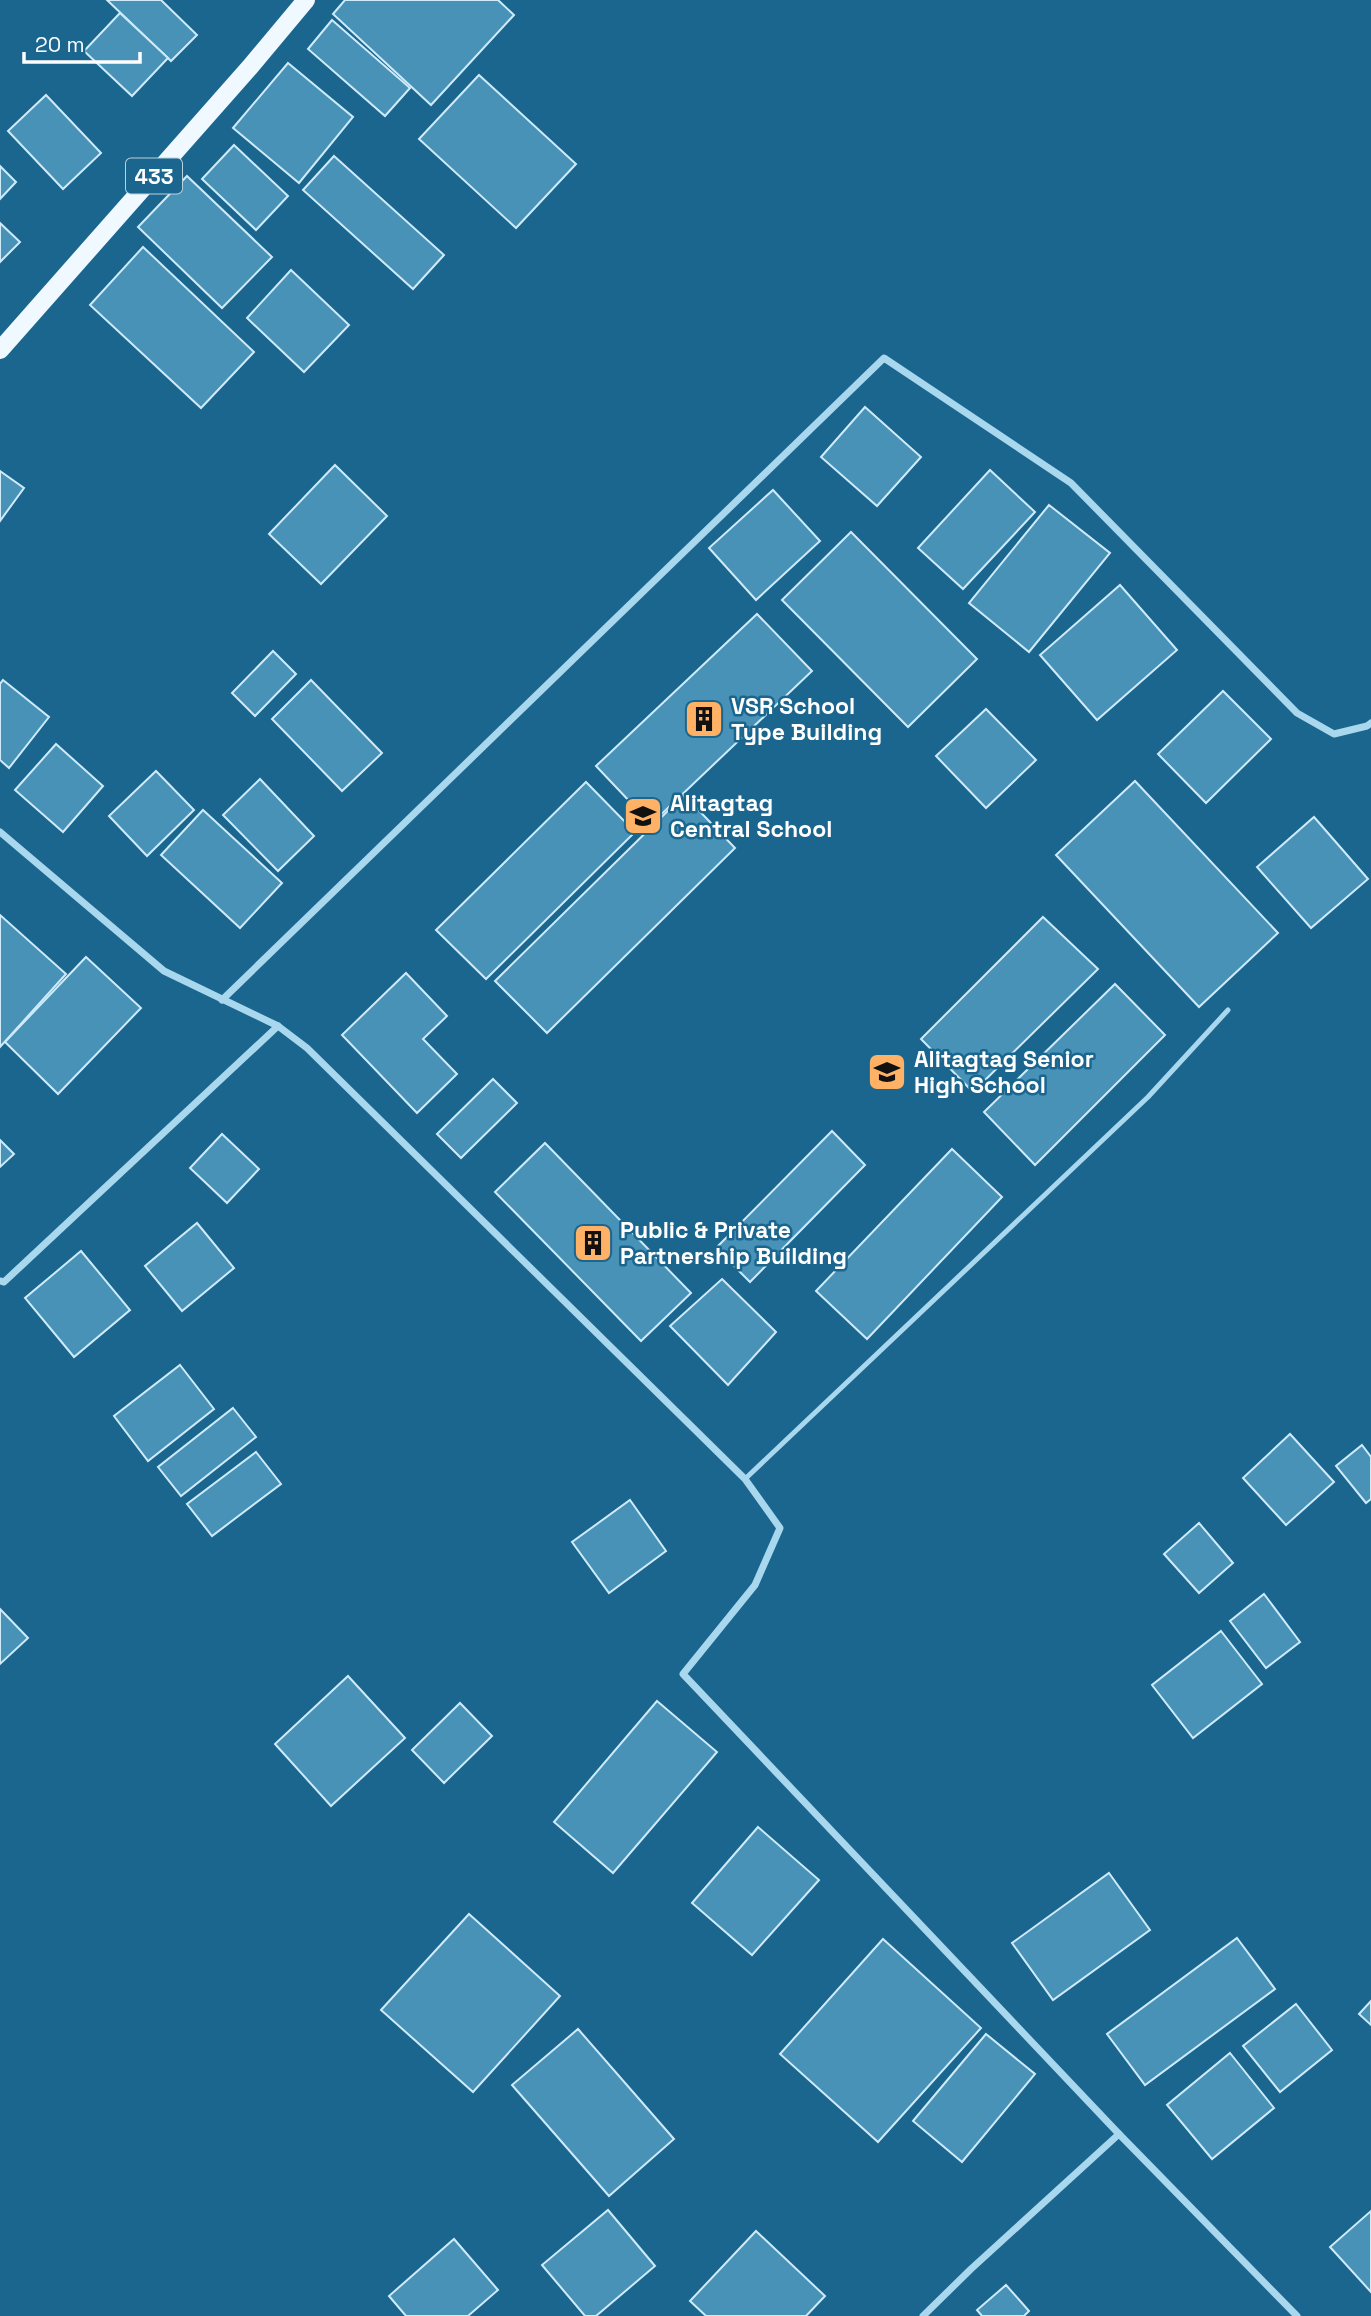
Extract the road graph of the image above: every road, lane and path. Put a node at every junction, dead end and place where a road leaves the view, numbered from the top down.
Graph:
1 (306, 0) edge
2 (0, 350) edge
3 (1371, 723) edge
4 (0, 832) edge
5 (222, 1000) junction
6 (1228, 1010) dead end
7 (278, 1026) junction
8 (0, 1281) edge
9 (745, 1479) junction
10 (1119, 2134) junction
11 (923, 2316) edge
12 (1297, 2316) edge

1 - 2 main road, 433
3 - 5 street
4 - 5 street
5 - 7 street
6 - 9 lane
7 - 8 street
7 - 9 street
9 - 10 street
10 - 11 street
10 - 12 street

